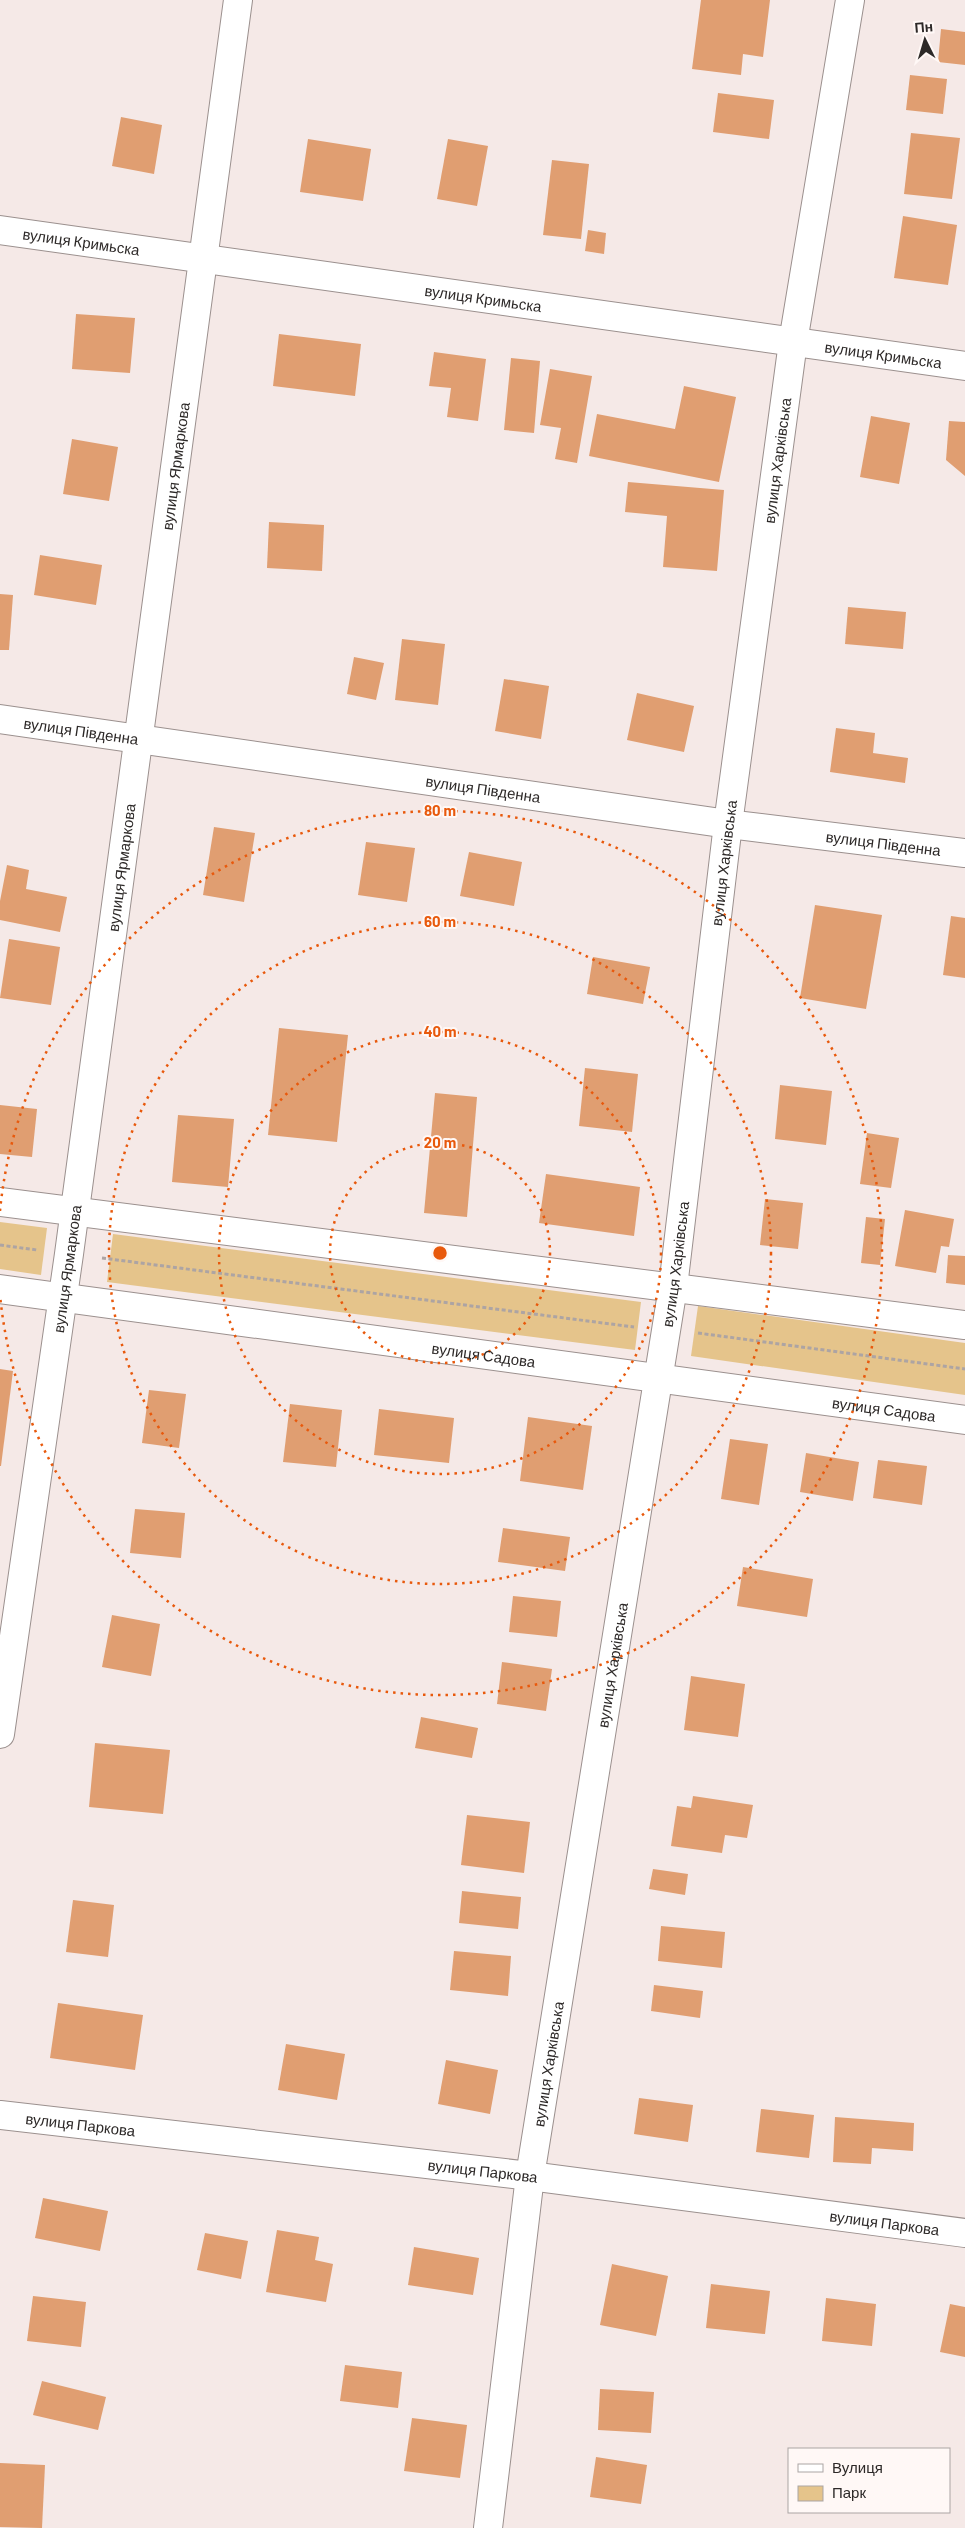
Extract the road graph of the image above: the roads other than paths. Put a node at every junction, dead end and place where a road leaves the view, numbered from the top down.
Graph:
1 (238, 0) edge
2 (850, 0) edge
3 (0, 230) edge
4 (202, 259) junction
5 (793, 342) junction
6 (965, 366) edge
7 (0, 719) edge
8 (137, 739) junction
9 (728, 824) junction
10 (965, 853) edge
11 (0, 1202) edge
12 (73, 1211) junction
13 (673, 1287) junction
14 (0, 1289) edge
15 (62, 1297) junction
16 (965, 1325) edge
17 (659, 1378) junction
18 (965, 1420) edge
19 (0, 1734) edge
20 (0, 2115) edge
21 (530, 2176) junction
22 (965, 2233) edge
23 (488, 2528) edge

1 - 4 street, вулиця Ярмаркова
2 - 5 street, вулиця Харківська
3 - 4 street, вулиця Кримьска
4 - 5 street, вулиця Кримьска
4 - 8 street, вулиця Ярмаркова
5 - 6 street, вулиця Кримьска
5 - 9 street, вулиця Харківська
7 - 8 street, вулиця Південна
8 - 9 street, вулиця Південна
8 - 12 street, вулиця Ярмаркова
9 - 10 street, вулиця Південна
9 - 13 street, вулиця Харківська
11 - 12 street
12 - 13 street
12 - 15 street, вулиця Ярмаркова
13 - 16 street
13 - 17 street, вулиця Харківська
14 - 15 street, вулиця Садова
15 - 17 street, вулиця Садова
15 - 19 street, вулиця Ярмаркова
17 - 18 street, вулиця Садова
17 - 21 street, вулиця Харківська
20 - 21 street, вулиця Паркова
21 - 22 street, вулиця Паркова
21 - 23 street, вулиця Харківська

